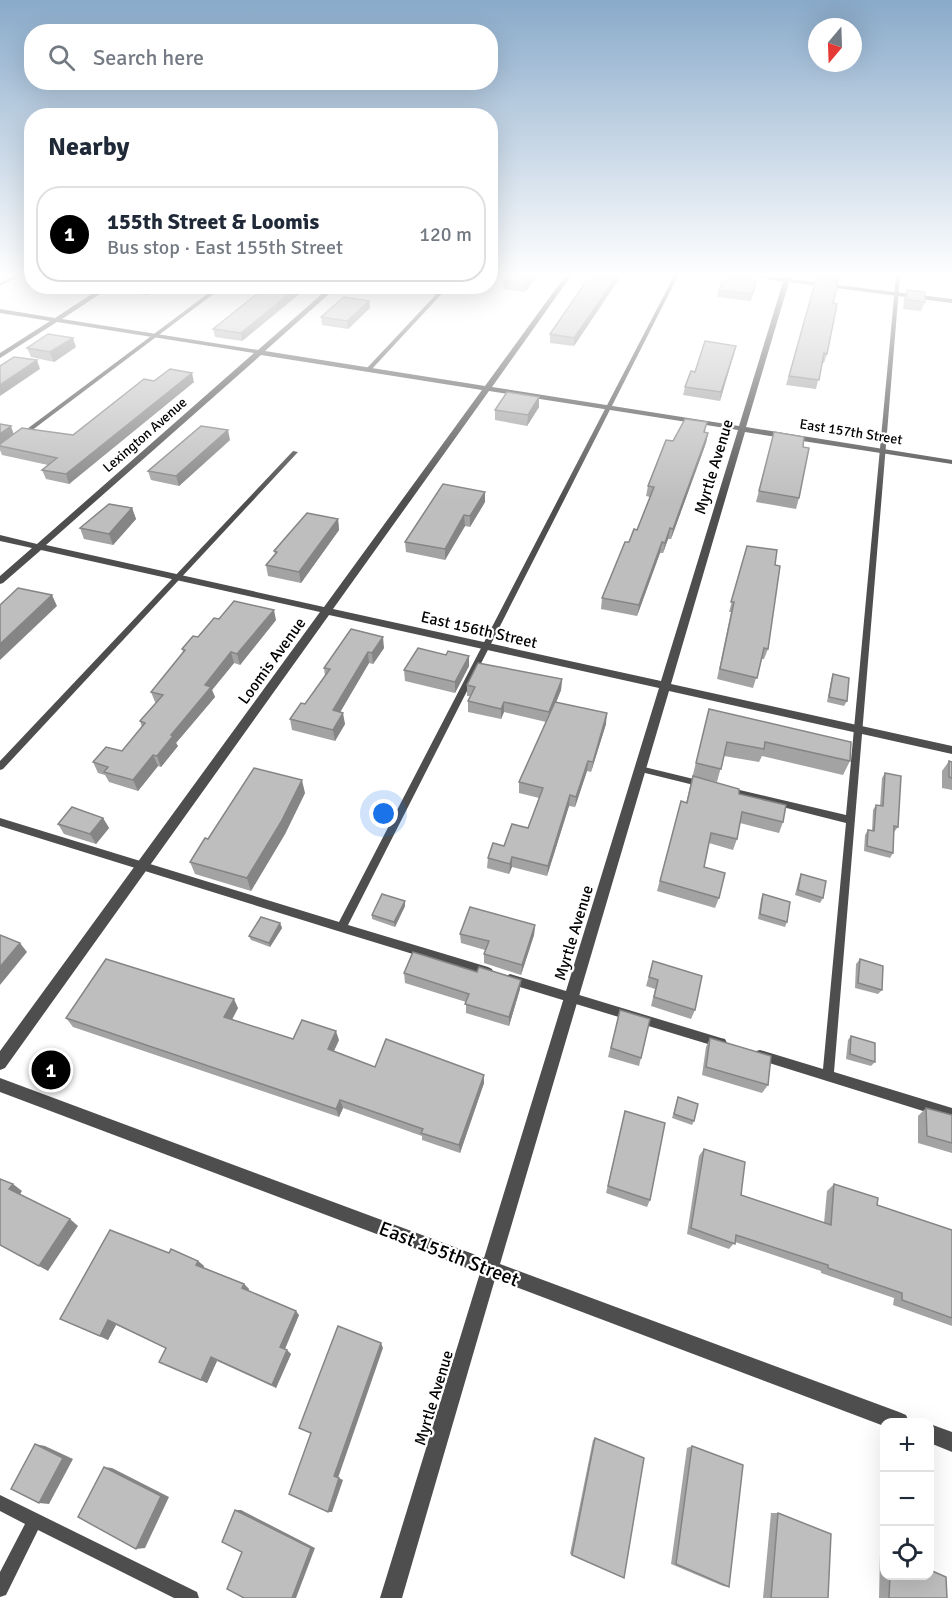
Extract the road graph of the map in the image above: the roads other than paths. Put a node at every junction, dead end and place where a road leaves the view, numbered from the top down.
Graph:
1 (136, 351) edge
2 (252, 351) edge
3 (386, 351) edge
4 (515, 351) edge
5 (638, 351) edge
6 (767, 351) edge
7 (891, 351) edge
8 (261, 352) junction
9 (369, 369) junction
10 (488, 388) junction
11 (609, 407) junction
12 (743, 429) junction
13 (18, 438) edge
14 (882, 451) junction
15 (295, 453) dead end
16 (952, 462) edge
17 (0, 538) edge
18 (39, 547) junction
19 (177, 578) junction
20 (0, 581) edge
21 (326, 611) junction
22 (486, 646) junction
23 (665, 686) junction
24 (858, 729) junction
25 (952, 750) edge
26 (0, 767) edge
27 (640, 769) junction
28 (707, 786) edge
29 (718, 788) edge
30 (850, 820) junction
31 (0, 822) edge
32 (142, 866) junction
33 (341, 927) junction
34 (572, 998) junction
35 (728, 1045) edge
36 (750, 1052) edge
37 (0, 1063) edge
38 (828, 1076) junction
39 (0, 1085) edge
40 (952, 1114) edge
41 (490, 1269) junction
42 (888, 1418) edge
43 (934, 1435) edge
44 (952, 1442) edge
45 (0, 1503) edge
46 (35, 1520) junction
47 (0, 1589) edge
48 (191, 1598) edge
49 (391, 1598) edge

1 - 13 lane
2 - 8 street, East 157th Street
3 - 9 lane
4 - 10 street, Loomis Avenue
5 - 11 lane
6 - 12 street, Myrtle Avenue
7 - 14 lane
8 - 9 street, East 157th Street
8 - 18 street, Lexington Avenue
9 - 10 street, East 157th Street
10 - 11 street, East 157th Street
10 - 21 street, Loomis Avenue
11 - 12 street, East 157th Street
11 - 22 lane
12 - 14 street, East 157th Street
12 - 23 street, Myrtle Avenue
14 - 16 street, East 157th Street
14 - 24 lane
15 - 19 lane
17 - 18 street, East 156th Street
18 - 19 street, East 156th Street
18 - 20 street, Lexington Avenue
19 - 21 street, East 156th Street
19 - 26 lane
21 - 22 street, East 156th Street
21 - 32 street, Loomis Avenue
22 - 23 street, East 156th Street
22 - 33 lane
23 - 24 street, East 156th Street
23 - 27 street, Myrtle Avenue
24 - 25 street, East 156th Street
24 - 30 lane
27 - 28 lane
27 - 34 street, Myrtle Avenue
29 - 30 lane
30 - 38 lane
31 - 32 lane
32 - 33 lane
32 - 37 street, Loomis Avenue
33 - 34 lane
34 - 35 lane
34 - 41 street, Myrtle Avenue
36 - 38 lane
38 - 40 lane
39 - 41 street, East 155th Street
41 - 42 street, East 155th Street
41 - 49 street, Myrtle Avenue
43 - 44 street
45 - 46 lane
46 - 47 lane
46 - 48 lane

